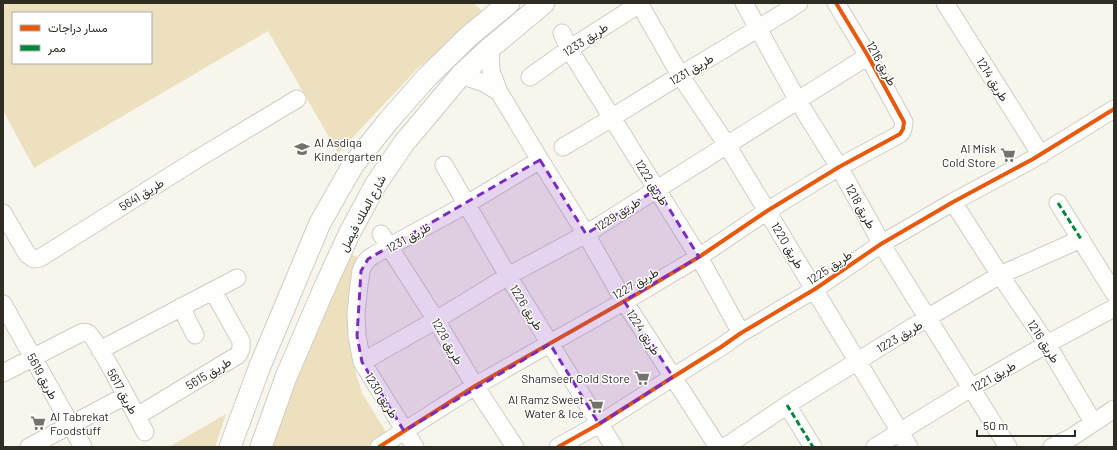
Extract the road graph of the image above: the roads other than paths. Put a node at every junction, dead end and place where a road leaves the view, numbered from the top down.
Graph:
1 (509, 3) edge
2 (544, 3) edge
3 (640, 3) edge
4 (744, 3) edge
5 (799, 3) edge
6 (836, 3) edge
7 (945, 3) edge
8 (758, 29) junction
9 (562, 33) dead end
10 (490, 48) junction
11 (569, 49) junction
12 (868, 56) junction
13 (461, 75) junction
14 (680, 75) junction
15 (530, 77) dead end
16 (499, 92) junction
17 (297, 99) dead end
18 (798, 101) junction
19 (1114, 109) edge
20 (612, 118) junction
21 (900, 134) joint
22 (727, 145) junction
23 (563, 147) dead end
24 (1041, 155) junction
25 (540, 160) junction
26 (444, 165) dead end
27 (839, 167) junction
28 (657, 188) junction
29 (953, 202) junction
30 (1058, 203) dead end
31 (467, 204) junction
32 (767, 211) junction
33 (3, 213) edge
34 (586, 234) junction
35 (1081, 239) junction
36 (385, 240) junction
37 (881, 244) junction
38 (699, 257) junction
39 (1000, 275) junction
40 (508, 276) junction
41 (237, 278) dead end
42 (815, 289) junction
43 (213, 291) junction
44 (1114, 293) edge
45 (624, 301) junction
46 (3, 304) edge
47 (181, 307) junction
48 (1114, 308) edge
49 (927, 318) junction
50 (436, 320) junction
51 (741, 333) junction
52 (195, 335) dead end
53 (550, 344) junction
54 (1047, 344) junction
55 (100, 350) junction
56 (32, 358) junction
57 (858, 361) junction
58 (362, 362) junction
59 (3, 373) edge
60 (673, 377) junction
61 (475, 386) junction
62 (971, 388) junction
63 (125, 396) junction
64 (787, 405) junction
65 (1114, 409) edge
66 (136, 416) junction
67 (1093, 422) junction
68 (70, 424) junction
69 (598, 424) junction
70 (404, 431) junction
71 (145, 432) dead end
72 (899, 432) junction
73 (1062, 445) edge
74 (29, 447) edge
75 (83, 447) edge
76 (230, 447) edge
77 (261, 447) edge
78 (379, 447) edge
79 (415, 447) edge
80 (515, 447) edge
81 (558, 447) edge
82 (614, 447) edge
83 (718, 447) edge
84 (725, 447) edge
85 (813, 447) edge
86 (875, 447) edge
87 (909, 447) edge
88 (1008, 447) edge

1 - 76 main road
2 - 10 main road, شارع الملك فيصل
3 - 11 street, طريق 1233
3 - 14 street, طريق 1220
4 - 8 street, طريق 1218
5 - 8 street, طريق 1231
6 - 12 street, طريق 1216
7 - 24 street, طريق 1214
8 - 14 street, طريق 1231
8 - 18 street, طريق 1218
9 - 11 street, طريق 1222
10 - 13 main road, شارع الملك فيصل
10 - 16 street, طريق 1224
11 - 15 street, طريق 1233
11 - 20 street, طريق 1222
12 - 18 street, طريق 1229
12 - 21 street, طريق 1216
13 - 16 street, طريق 1224
13 - 77 main road, شارع الملك فيصل
14 - 20 street, طريق 1231
14 - 22 street, طريق 1220
16 - 25 street, طريق 1224
17 - 33 street, طريق 5641
18 - 22 street, طريق 1229
18 - 27 street, طريق 1218
19 - 24 street, طريق 1225
20 - 23 street, طريق 1231
20 - 28 street, طريق 1222
21 - 27 street, طريق 1227
22 - 28 street, طريق 1229
22 - 32 street, طريق 1220
24 - 29 street, طريق 1225
25 - 31 street, طريق 1231
25 - 34 street, طريق 1224
26 - 31 street, طريق 1226
27 - 32 street, طريق 1227
27 - 37 street, طريق 1218
28 - 34 street, طريق 1229
28 - 38 street, طريق 1222
29 - 37 street, طريق 1225
29 - 39 street, طريق 1216
30 - 35 street
31 - 36 street, طريق 1231
31 - 40 street, طريق 1226
32 - 38 street, طريق 1227
32 - 42 street, طريق 1220
34 - 40 street, طريق 1229
34 - 45 street, طريق 1224
35 - 39 street, طريق 1223
35 - 44 street
36 - 50 street, طريق 1228
36 - 58 street, طريق 1231
37 - 42 street, طريق 1225
37 - 49 street, طريق 1218
38 - 45 street, طريق 1227
38 - 51 street, طريق 1222
39 - 49 street, طريق 1223
39 - 54 street, طريق 1216
40 - 50 street, طريق 1229
40 - 53 street, طريق 1226
41 - 43 street
42 - 51 street, طريق 1225
42 - 57 street, طريق 1220
43 - 47 street
43 - 66 street, طريق 5615
45 - 53 street, طريق 1227
45 - 60 street, طريق 1224
46 - 56 street, طريق 5619
47 - 52 street
47 - 55 street
48 - 54 street, طريق 1221
49 - 57 street, طريق 1223
49 - 62 street, طريق 1218
50 - 58 street, طريق 1229
50 - 61 street, طريق 1228
51 - 60 street, طريق 1225
53 - 61 street, طريق 1227
53 - 69 street, طريق 1226
54 - 62 street, طريق 1221
54 - 67 street, طريق 1216
55 - 56 street, طريق 5617
55 - 63 street, طريق 5617
56 - 59 street, طريق 5617
56 - 68 street, طريق 5619
57 - 64 street, طريق 1223
57 - 72 street, طريق 1220
58 - 70 street, طريق 1230
60 - 69 street, طريق 1225
60 - 83 street, طريق 1224
61 - 70 street, طريق 1227
61 - 80 street, طريق 1228
62 - 72 street, طريق 1221
62 - 88 street, طريق 1218
63 - 66 street, طريق 5617
63 - 68 street
64 - 84 street, طريق 1223
64 - 85 street
65 - 67 street
66 - 71 street, طريق 5617
67 - 73 street
68 - 74 street
68 - 75 street, طريق 5619
69 - 81 street, طريق 1225
69 - 82 street, طريق 1226
70 - 78 street, طريق 1227
70 - 79 street, طريق 1230
72 - 86 street, طريق 1221
72 - 87 street, طريق 1220

